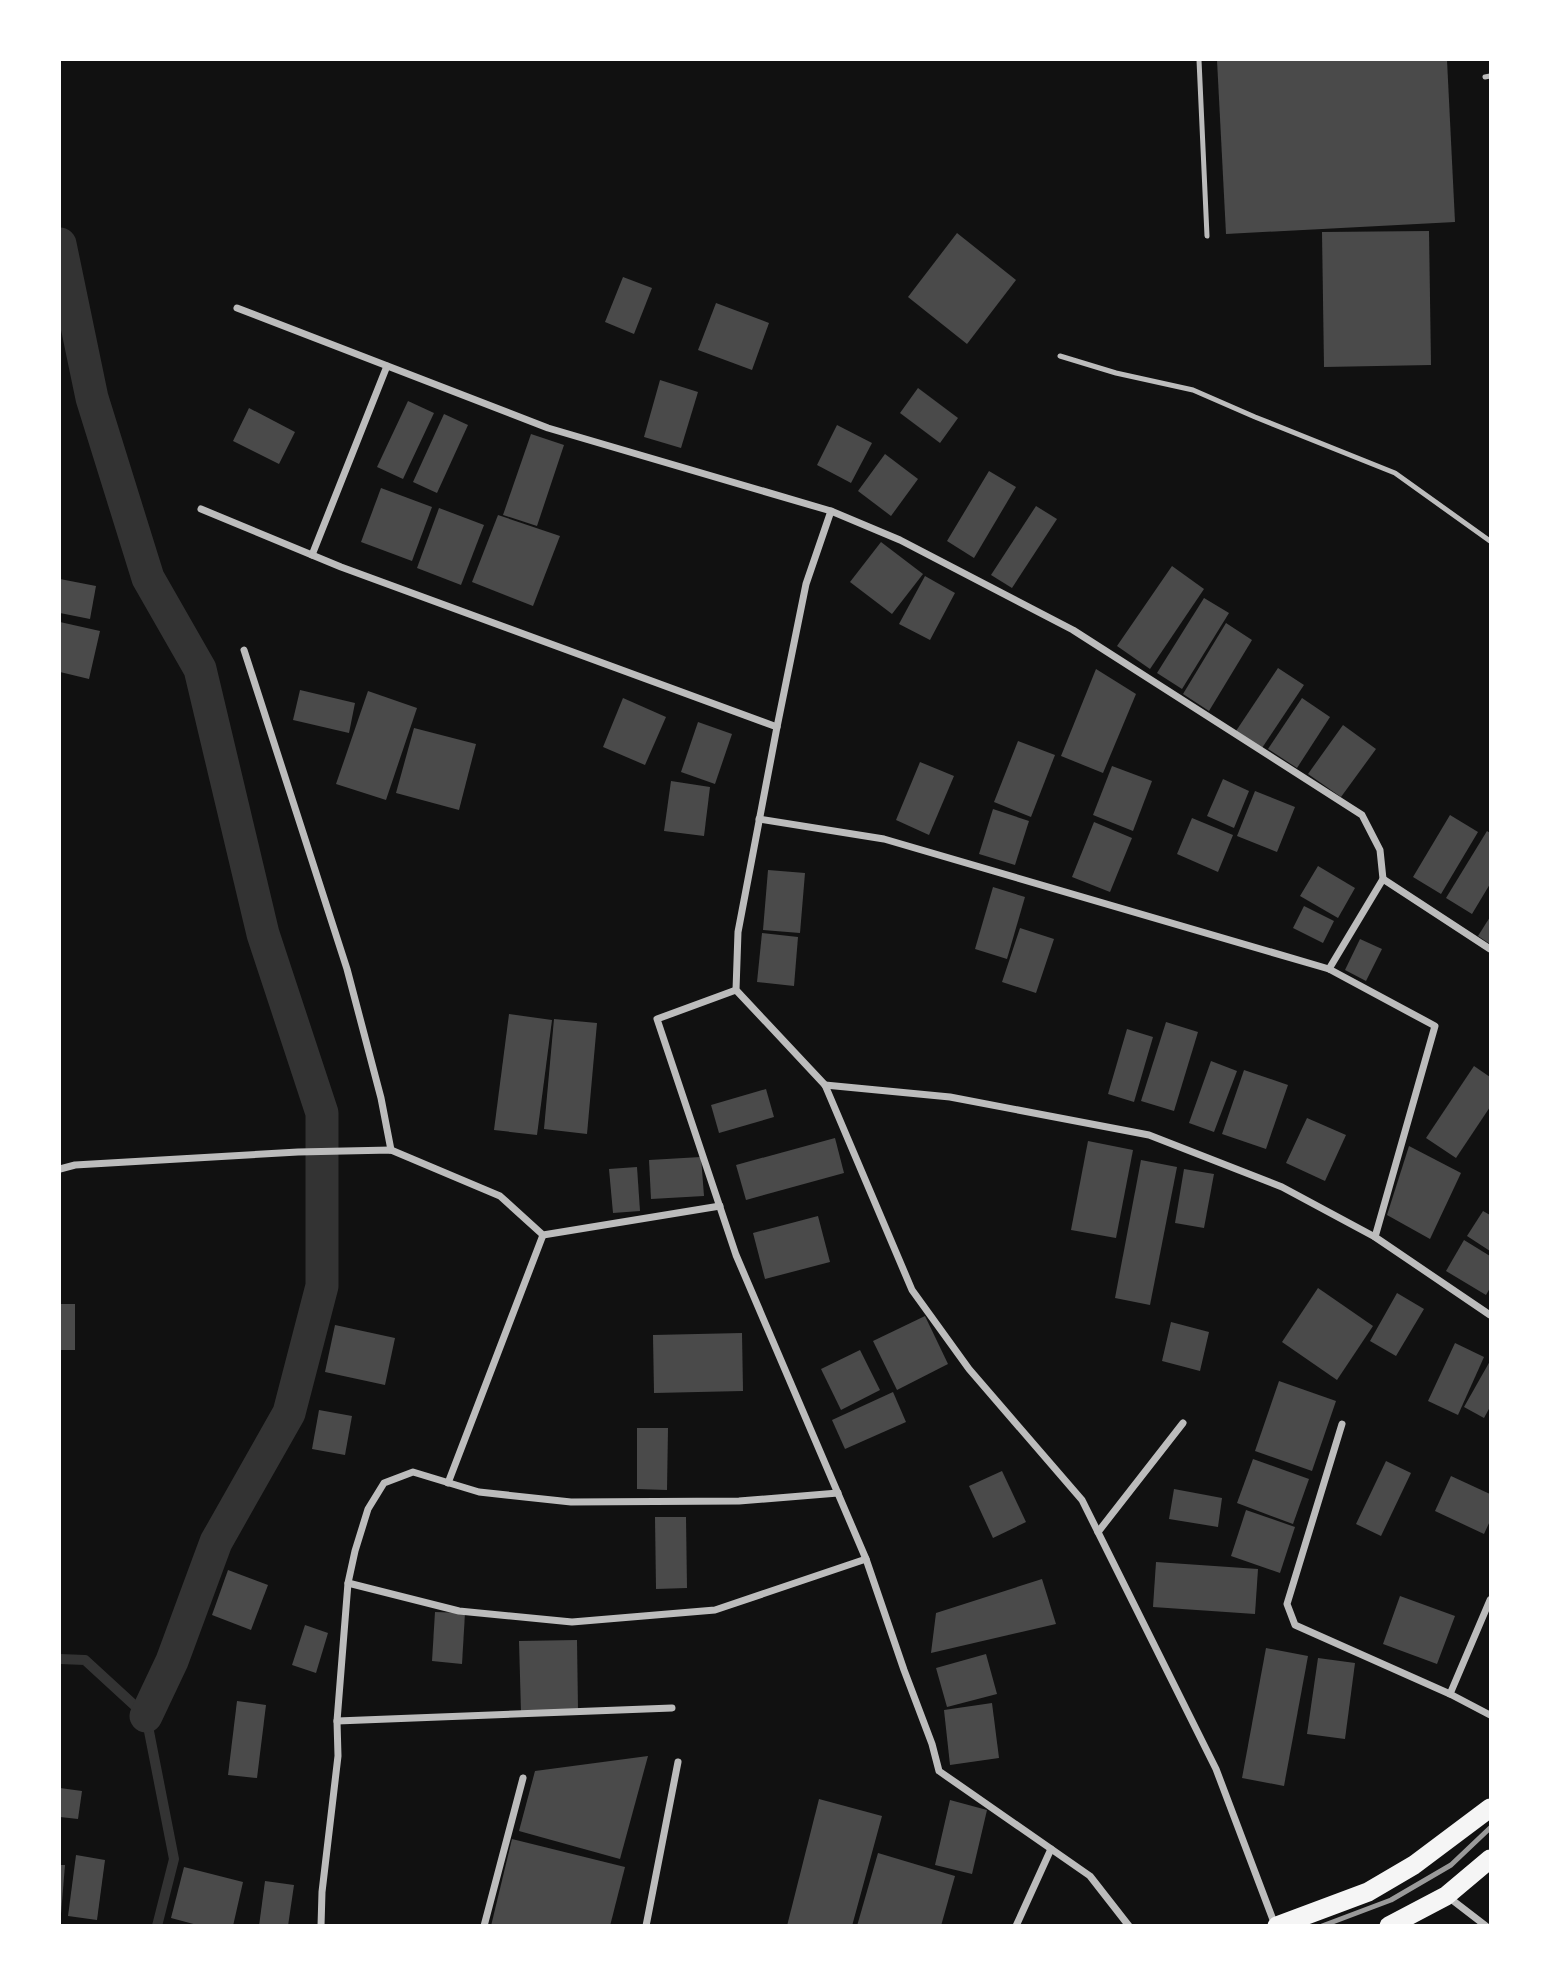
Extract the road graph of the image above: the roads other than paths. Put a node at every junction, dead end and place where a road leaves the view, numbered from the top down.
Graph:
1 (1199, 60) edge
2 (1207, 236) dead end
3 (237, 308) dead end
4 (1060, 356) dead end
5 (387, 366) junction
6 (201, 509) dead end
7 (831, 511) junction
8 (1490, 541) edge
9 (312, 555) junction
10 (244, 650) dead end
11 (777, 727) junction
12 (759, 819) junction
13 (1382, 879) junction
14 (1490, 949) edge
15 (1329, 969) junction
16 (736, 990) junction
17 (825, 1085) junction
18 (391, 1150) junction
19 (60, 1169) edge
20 (720, 1206) junction
21 (543, 1235) junction
22 (1375, 1237) junction
23 (1490, 1315) edge
24 (1183, 1423) dead end
25 (1342, 1424) dead end
26 (447, 1483) junction
27 (838, 1493) junction
28 (1098, 1532) junction
29 (866, 1559) junction
30 (348, 1583) junction
31 (1490, 1600) edge
32 (1450, 1694) junction
33 (672, 1708) dead end
34 (1490, 1715) edge
35 (337, 1721) junction
36 (678, 1762) dead end
37 (523, 1778) dead end
38 (1490, 1808) edge
39 (1051, 1849) junction
40 (1490, 1859) edge
41 (1446, 1896) junction
42 (321, 1926) edge
43 (484, 1926) edge
44 (646, 1926) edge
45 (1016, 1926) edge
46 (1129, 1926) edge
47 (1276, 1926) edge
48 (1389, 1926) edge
49 (1486, 1926) edge

1 - 2 lane
3 - 5 street
4 - 8 lane
5 - 7 street
5 - 9 street
6 - 9 street
7 - 11 street
7 - 13 street
9 - 11 street
10 - 18 street
11 - 12 street
12 - 15 street
12 - 16 street
13 - 14 street
13 - 15 street
15 - 22 street
16 - 17 street
16 - 20 street
17 - 22 street
17 - 28 street
18 - 19 street
18 - 21 street
20 - 21 street
20 - 27 street
21 - 26 street
22 - 23 street
24 - 28 street
25 - 32 street
26 - 27 street
26 - 30 street
27 - 29 street
28 - 47 street
29 - 30 street
29 - 39 street
30 - 35 street
31 - 32 street
32 - 34 street
33 - 35 street
35 - 42 street
36 - 44 street
37 - 43 street
38 - 47 highway
39 - 45 street
39 - 46 street
40 - 41 highway
41 - 48 highway
41 - 49 street

